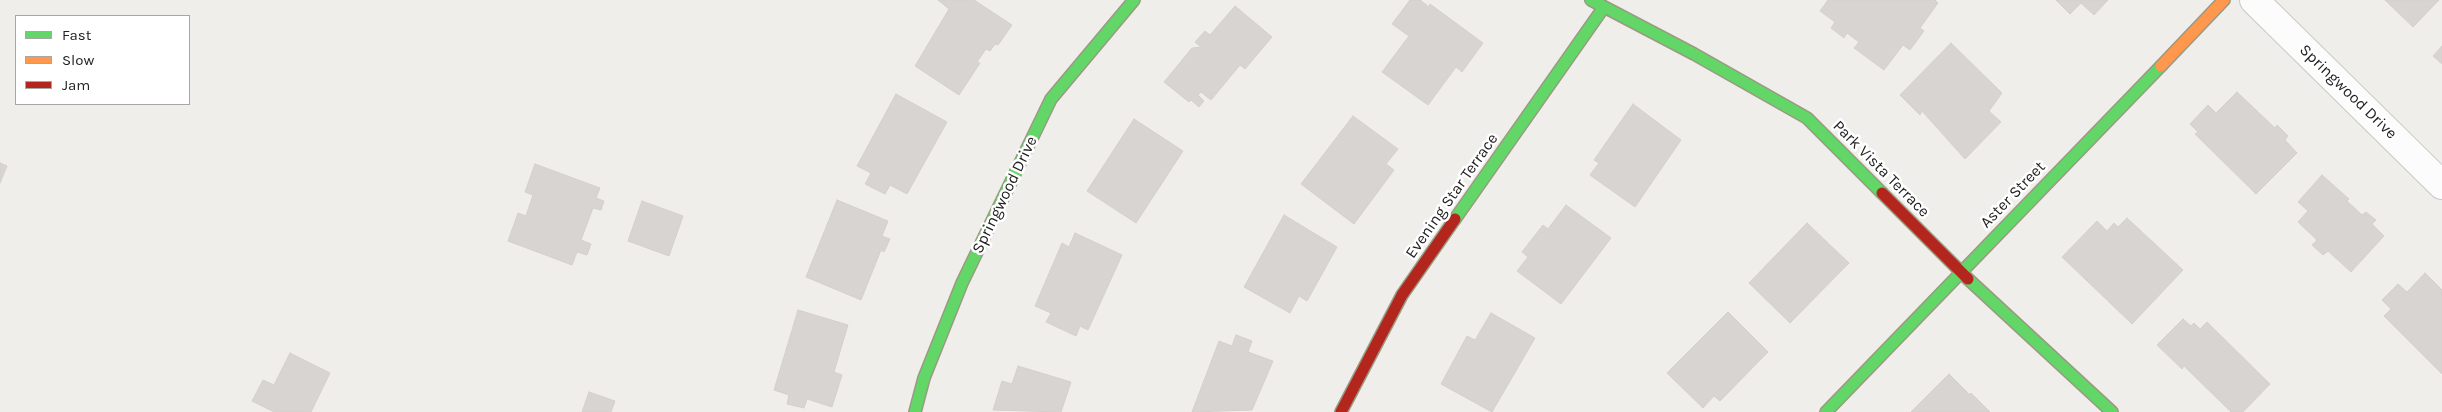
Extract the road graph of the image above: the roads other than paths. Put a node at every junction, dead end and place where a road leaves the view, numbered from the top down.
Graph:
1 (1134, 0) edge
2 (1591, 0) edge
3 (2224, 0) edge
4 (2254, 0) edge
5 (1604, 7) junction
6 (2442, 184) edge
7 (1961, 273) junction
8 (915, 412) edge
9 (1341, 412) edge
10 (1826, 412) edge
11 (2112, 412) edge

1 - 8 street, Springwood Drive
2 - 5 street, Park Vista Terrace
3 - 7 street, Aster Street
4 - 6 street, Springwood Drive
5 - 7 street, Park Vista Terrace
5 - 9 street, Evening Star Terrace
7 - 10 street, Aster Street
7 - 11 street, Park Vista Terrace

